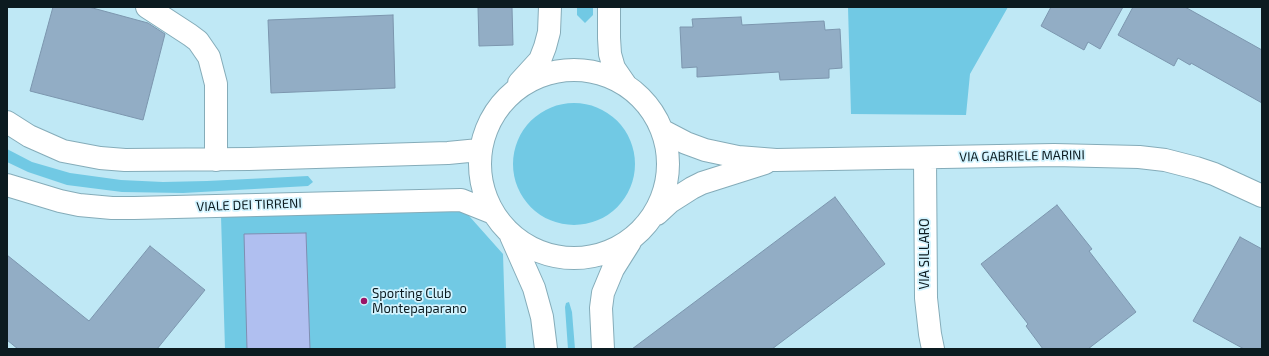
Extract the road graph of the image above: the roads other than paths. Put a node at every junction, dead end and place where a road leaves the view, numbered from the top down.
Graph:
1 (147, 7) edge
2 (550, 7) edge
3 (609, 7) edge
4 (625, 84) junction
5 (509, 94) junction
6 (7, 122) edge
7 (663, 131) junction
8 (479, 150) junction
9 (924, 158) junction
10 (216, 160) junction
11 (776, 160) junction
12 (7, 186) edge
13 (1262, 196) edge
14 (491, 212) junction
15 (652, 219) junction
16 (512, 236) junction
17 (631, 241) junction
18 (546, 349) edge
19 (603, 349) edge
20 (933, 349) edge

1 - 10 street
2 - 5 street
3 - 4 street
4 - 5 street
4 - 7 street
5 - 8 street
6 - 10 street
7 - 11 street, VIA GABRIELE MARINI
7 - 15 street
8 - 10 street
8 - 14 street
9 - 11 street, VIA GABRIELE MARINI
9 - 13 street, VIA GABRIELE MARINI
9 - 20 street, VIA SILLARO
11 - 15 street, VIA GABRIELE MARINI
12 - 14 street, VIALE DEI TIRRENI
14 - 16 street
15 - 17 street, VIA GABRIELE MARINI
16 - 17 street
16 - 18 street
17 - 19 street

